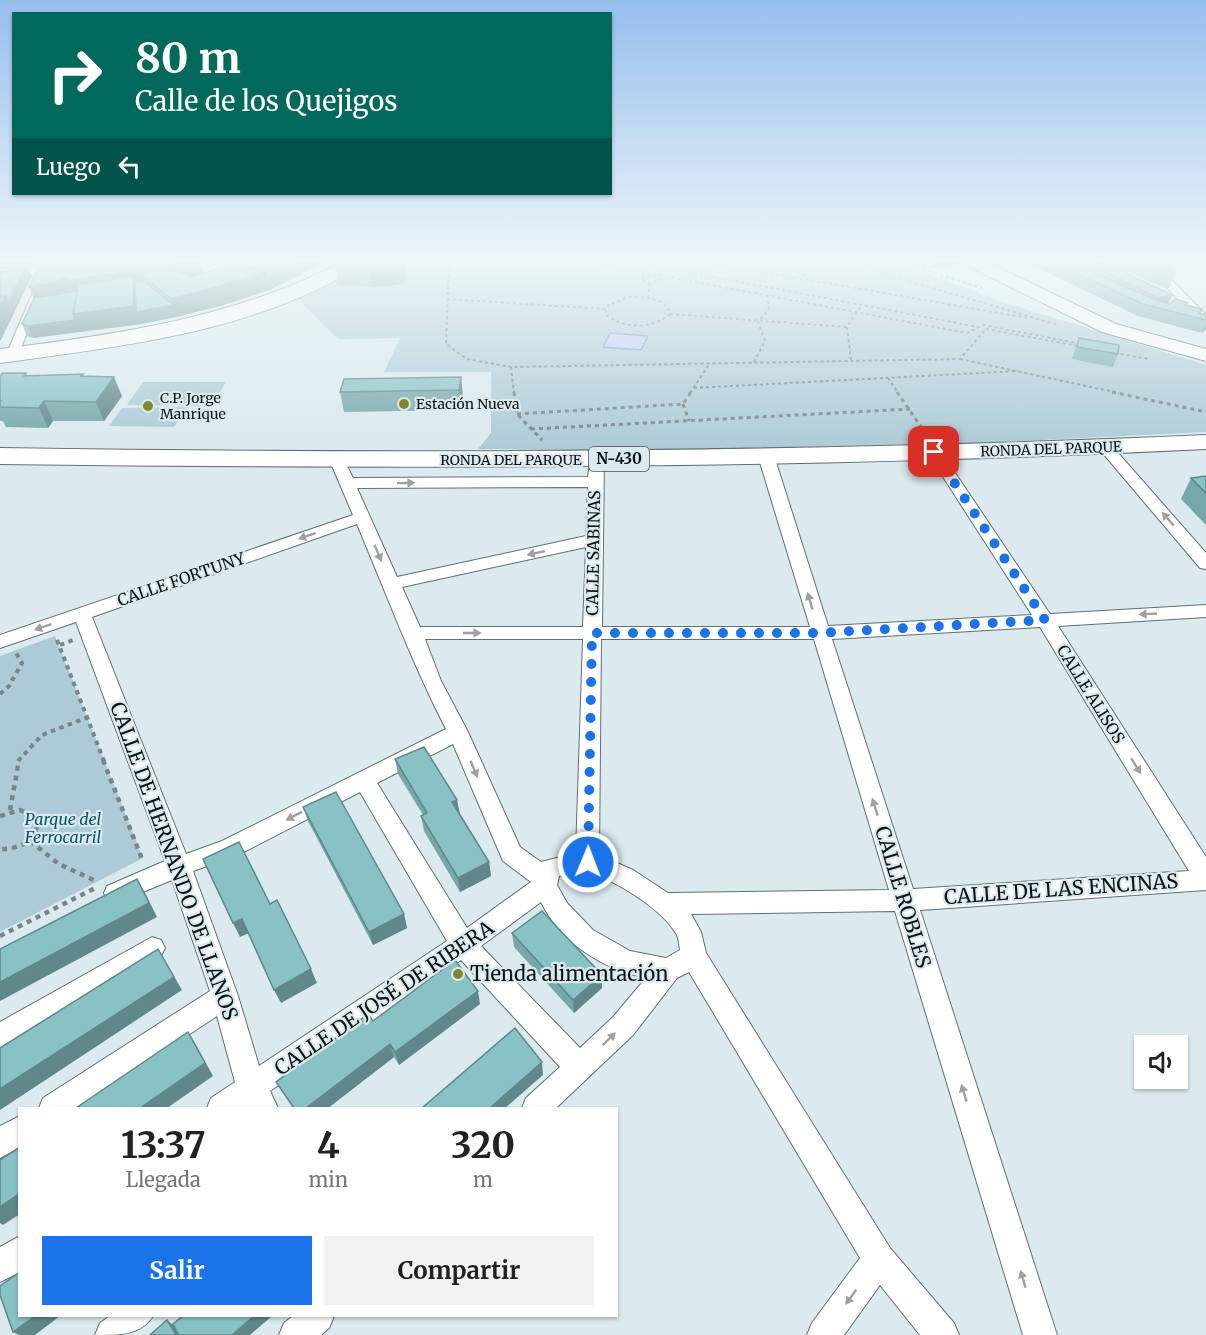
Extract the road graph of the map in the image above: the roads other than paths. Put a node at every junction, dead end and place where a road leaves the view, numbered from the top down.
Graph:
1 (20, 324) edge
2 (168, 324) edge
3 (195, 324) edge
4 (1101, 324) edge
5 (1137, 324) edge
6 (1206, 343) edge
7 (7, 353) edge
8 (1206, 355) edge
9 (1206, 442) edge
10 (930, 444) junction
11 (1106, 448) junction
12 (0, 454) edge
13 (767, 459) junction
14 (595, 470) junction
15 (343, 472) junction
16 (363, 517) junction
17 (593, 540) junction
18 (1206, 564) edge
19 (392, 584) junction
20 (1206, 611) edge
21 (82, 614) junction
22 (1045, 620) junction
23 (413, 633) junction
24 (592, 633) junction
25 (820, 633) junction
26 (7, 649) edge
27 (458, 732) junction
28 (364, 780) junction
29 (588, 862) junction
30 (179, 866) junction
31 (1206, 878) edge
32 (545, 882) junction
33 (904, 900) junction
34 (101, 901) edge
35 (664, 904) junction
36 (463, 944) junction
37 (152, 948) dead end
38 (694, 956) junction
39 (668, 970) junction
40 (225, 996) junction
41 (0, 1037) edge
42 (580, 1068) junction
43 (257, 1098) edge
44 (55, 1107) edge
45 (225, 1107) edge
46 (537, 1107) edge
47 (18, 1131) edge
48 (0, 1143) edge
49 (18, 1253) edge
50 (879, 1259) junction
51 (0, 1266) edge
52 (134, 1317) edge
53 (316, 1317) edge
54 (112, 1335) edge
55 (296, 1335) edge
56 (824, 1335) edge
57 (942, 1335) edge
58 (1040, 1335) edge

1 - 7 street
2 - 7 highway
3 - 7 highway
4 - 8 main road
5 - 6 main road
9 - 11 highway, RONDA DEL PARQUE / N-430
10 - 11 highway, RONDA DEL PARQUE / N-430
10 - 13 highway, RONDA DEL PARQUE / N-430
10 - 22 street, CALLE ALISOS
18 -> 11 street
12 - 15 highway, RONDA DEL PARQUE / N-430
13 - 14 highway, RONDA DEL PARQUE / N-430
25 -> 13 street, CALLE ROBLES
14 - 15 highway, RONDA DEL PARQUE / N-430
14 - 17 street, CALLE SABINAS
15 - 16 street
16 -> 19 street
16 -> 21 street, CALLE FORTUNY
17 -> 19 street
17 - 24 street, CALLE SABINAS
19 - 23 street
20 -> 22 street
21 -> 26 street, CALLE FORTUNY
21 - 30 street, CALLE DE HERNANDO DE LLANOS
22 - 25 street
22 -> 31 street, CALLE ALISOS
23 -> 24 street
23 - 27 street
24 - 25 street
24 - 29 street, CALLE SABINAS
33 -> 25 street, CALLE ROBLES
27 - 28 street
27 -> 32 street
28 -> 30 street
28 - 36 street
29 - 32 street, CALLE DE JOSÉ DE RIBERA
29 - 35 street
30 - 34 street
30 - 40 street, CALLE DE HERNANDO DE LLANOS
31 - 33 street, CALLE DE LAS ENCINAS
32 - 36 street, CALLE DE JOSÉ DE RIBERA
32 - 39 street
33 - 35 street, CALLE DE LAS ENCINAS
58 -> 33 street, CALLE ROBLES
35 - 38 street
36 - 42 street
36 - 43 street, CALLE DE JOSÉ DE RIBERA
37 - 41 street
38 - 39 street
38 - 50 street
42 -> 39 street
40 - 43 street, CALLE DE HERNANDO DE LLANOS
40 - 44 street
42 - 46 street
43 - 45 street, CALLE DE JOSÉ DE RIBERA
47 - 48 street
49 - 51 street
50 -> 56 street
50 - 57 street
52 - 54 street
53 - 55 street

